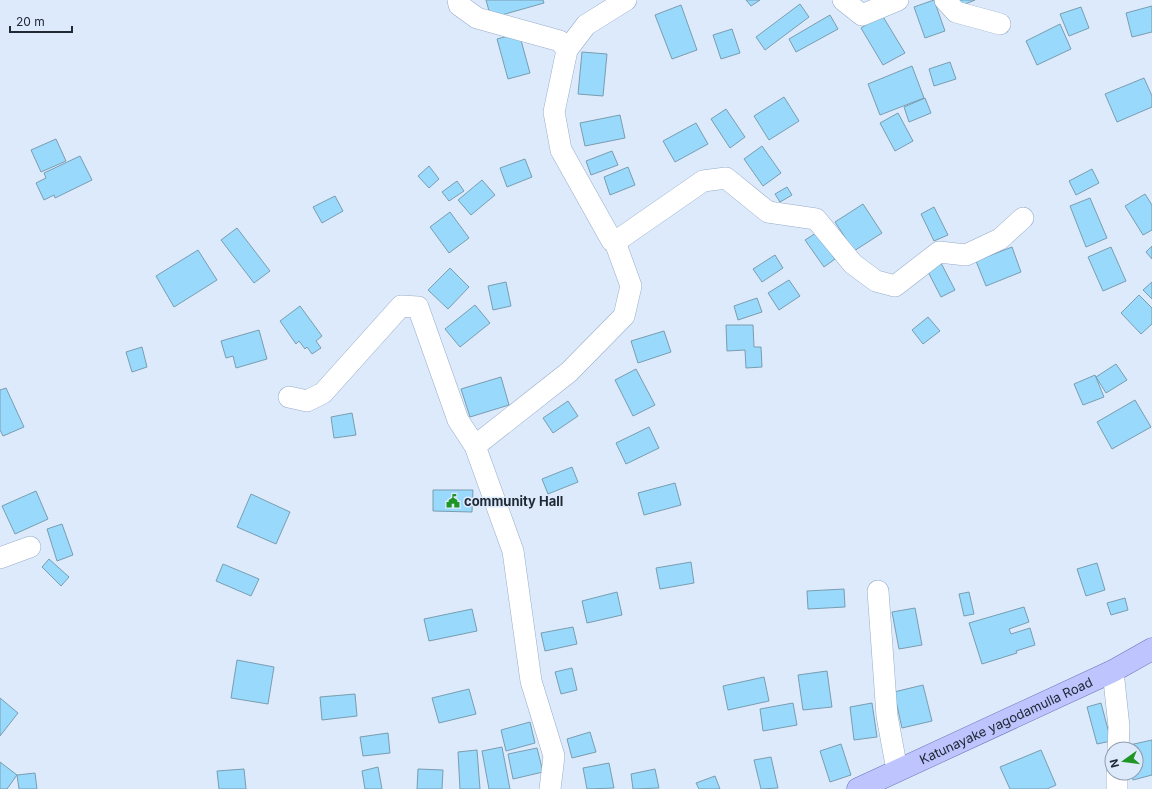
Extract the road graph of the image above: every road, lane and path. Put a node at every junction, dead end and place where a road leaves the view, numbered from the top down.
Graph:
1 (458, 0) edge
2 (626, 0) edge
3 (843, 0) edge
4 (898, 0) edge
5 (945, 0) edge
6 (1000, 24) dead end
7 (567, 50) junction
8 (1023, 218) dead end
9 (615, 242) junction
10 (289, 397) dead end
11 (475, 446) junction
12 (30, 548) dead end
13 (0, 558) edge
14 (878, 590) dead end
15 (1152, 649) edge
16 (1113, 671) junction
17 (1118, 741) edge
18 (897, 770) junction
19 (550, 789) edge
20 (858, 789) edge

1 - 7 street
2 - 7 street
3 - 4 street
5 - 6 street
7 - 9 street
8 - 9 street
9 - 11 street
10 - 11 street
11 - 19 street
12 - 13 street
14 - 18 street
15 - 16 main road, Katunayake yagodamulla Road
16 - 17 street
16 - 18 main road, Katunayake yagodamulla Road
18 - 20 main road, Katunayake yagodamulla Road

